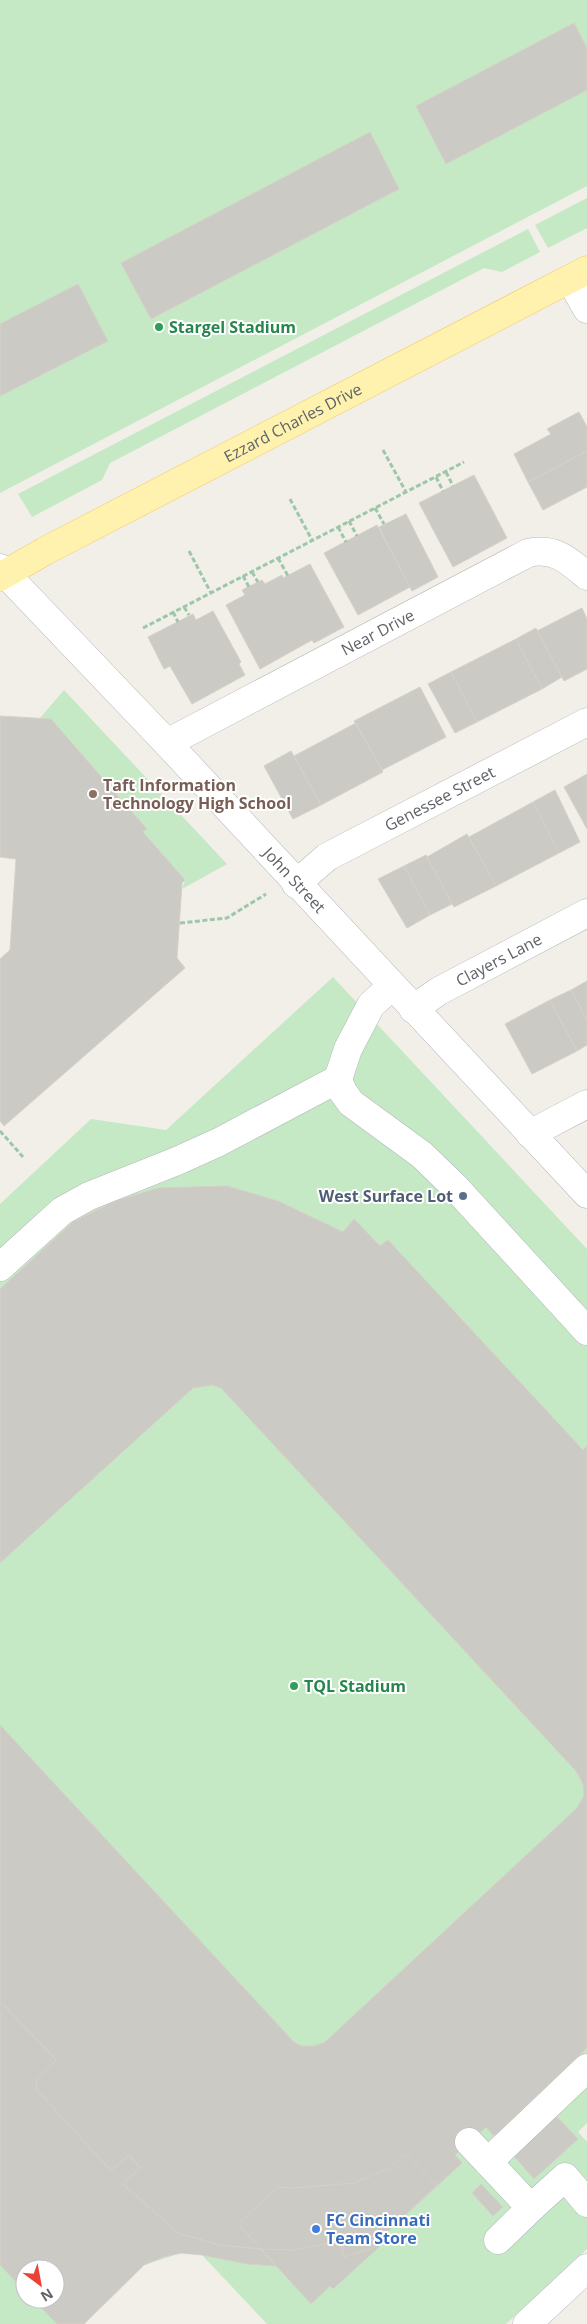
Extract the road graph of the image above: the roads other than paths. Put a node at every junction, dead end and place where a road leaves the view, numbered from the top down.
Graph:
1 (579, 275) edge
2 (587, 309) edge
3 (2, 573) edge
4 (587, 576) edge
5 (587, 722) edge
6 (167, 743) junction
7 (296, 884) junction
8 (587, 913) edge
9 (392, 986) junction
10 (413, 1009) junction
11 (338, 1079) junction
12 (587, 1104) edge
13 (530, 1134) junction
14 (587, 1194) edge
15 (0, 1268) edge
16 (587, 1331) edge
17 (587, 2068) edge
18 (469, 2142) dead end
19 (488, 2162) junction
20 (587, 2203) edge
21 (531, 2208) junction
22 (498, 2240) dead end
23 (587, 2268) edge
24 (527, 2324) edge

1 - 2 street
1 - 3 main road, Ezzard Charles Drive
3 - 6 street, John Street
4 - 6 street, Near Drive
5 - 7 street, Genessee Street
6 - 7 street, John Street
7 - 9 street, John Street
8 - 10 street, Clayers Lane
9 - 10 street, John Street
9 - 11 street
10 - 13 street, John Street
11 - 15 street
11 - 16 street
12 - 13 street
13 - 14 street, John Street
17 - 19 street
18 - 19 street
19 - 21 street
20 - 21 street
21 - 22 street
23 - 24 street

